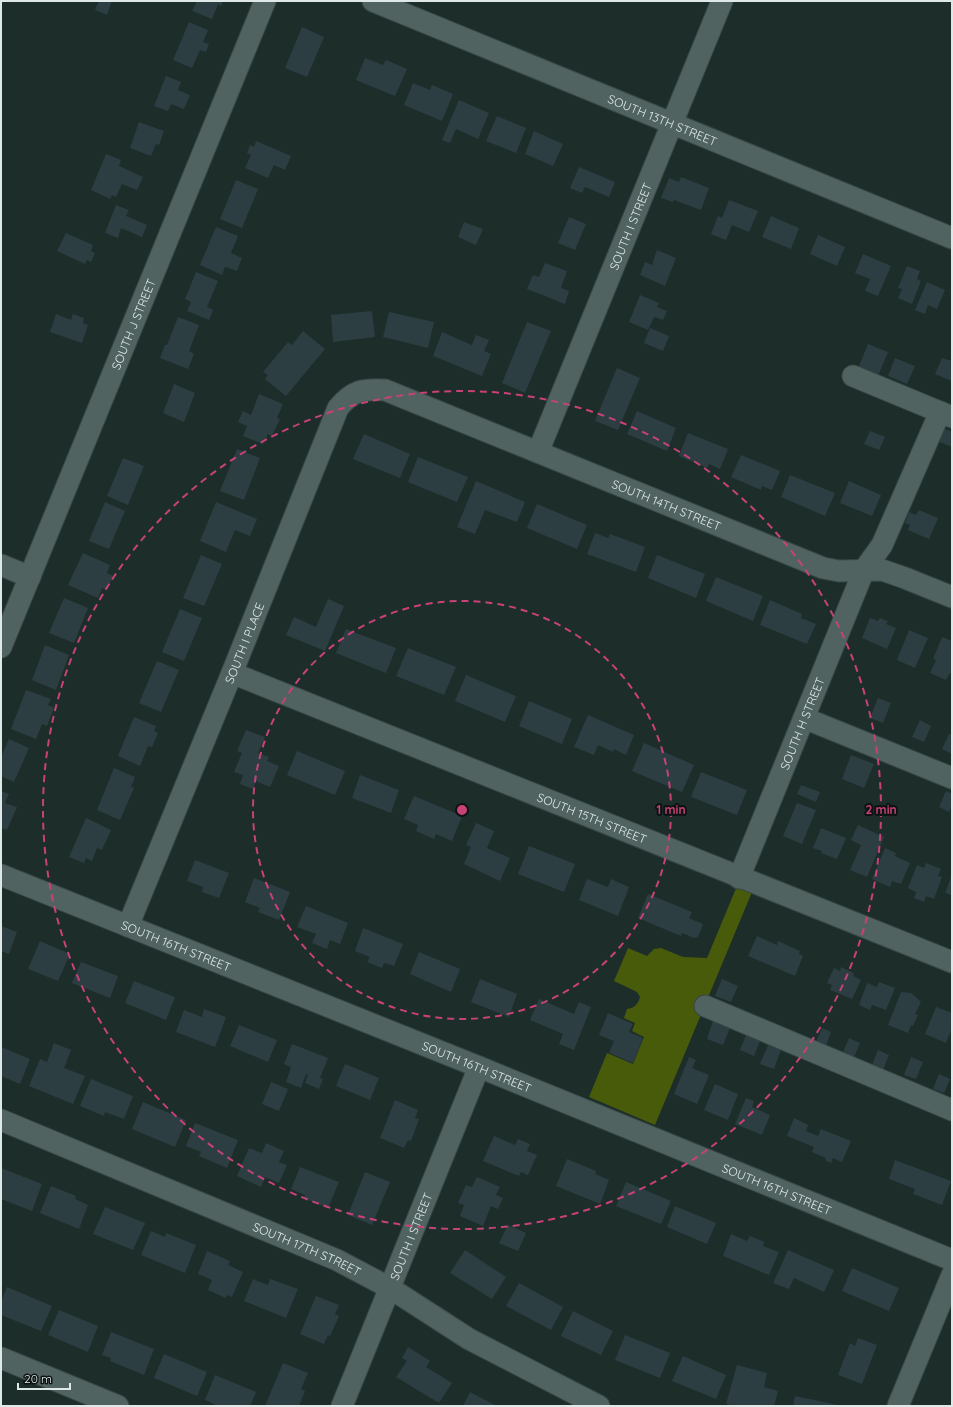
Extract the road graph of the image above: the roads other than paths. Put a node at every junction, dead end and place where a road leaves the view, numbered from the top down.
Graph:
1 (265, 1) edge
2 (373, 1) edge
3 (722, 1) edge
4 (672, 123) junction
5 (952, 238) edge
6 (853, 376) dead end
7 (385, 390) joint
8 (946, 415) edge
9 (538, 452) junction
10 (1, 565) edge
11 (864, 570) junction
12 (30, 577) junction
13 (952, 597) edge
14 (1, 647) edge
15 (232, 673) junction
16 (804, 718) junction
17 (952, 778) edge
18 (1, 876) edge
19 (739, 878) junction
20 (128, 926) junction
21 (952, 962) edge
22 (705, 1006) dead end
23 (479, 1067) junction
24 (952, 1110) edge
25 (1, 1120) edge
26 (952, 1260) edge
27 (952, 1275) edge
28 (390, 1288) junction
29 (1, 1358) edge
30 (118, 1406) edge
31 (342, 1406) edge
32 (599, 1406) edge
33 (898, 1406) edge

1 - 12 street, SOUTH J STREET
2 - 4 street, SOUTH 13TH STREET
3 - 4 street, SOUTH I STREET
4 - 5 street, SOUTH 13TH STREET
4 - 9 street, SOUTH I STREET
6 - 8 street
7 - 9 street, SOUTH 14TH STREET
7 - 15 street, SOUTH I PLACE
8 - 11 street, SOUTH H STREET
9 - 11 street, SOUTH 14TH STREET
10 - 12 street
11 - 13 street, SOUTH 14TH STREET
11 - 16 street, SOUTH H STREET
12 - 14 street, SOUTH J STREET
15 - 19 street, SOUTH 15TH STREET
15 - 20 street, SOUTH I PLACE
16 - 17 street
16 - 19 street, SOUTH H STREET
18 - 20 street, SOUTH 16TH STREET
19 - 21 street, SOUTH 15TH STREET
20 - 23 street, SOUTH 16TH STREET
22 - 24 street
23 - 26 street, SOUTH 16TH STREET
23 - 28 street, SOUTH I STREET
25 - 28 street, SOUTH 17TH STREET
27 - 33 street
28 - 31 street, SOUTH I STREET
28 - 32 street, SOUTH 17TH STREET
29 - 30 street

